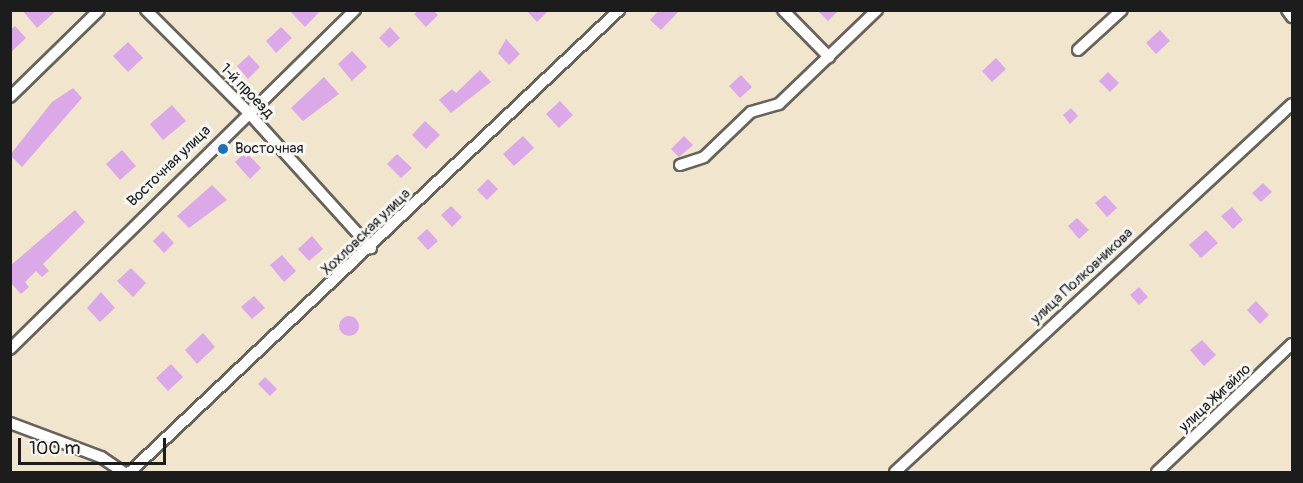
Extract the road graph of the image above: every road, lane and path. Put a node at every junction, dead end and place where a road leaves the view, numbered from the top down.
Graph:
1 (99, 10) edge
2 (146, 10) edge
3 (355, 10) edge
4 (619, 10) edge
5 (783, 10) edge
6 (877, 10) edge
7 (1122, 10) edge
8 (1287, 10) edge
9 (1293, 17) edge
10 (1078, 50) dead end
11 (829, 57) junction
12 (10, 97) edge
13 (1293, 104) edge
14 (247, 111) junction
15 (680, 165) dead end
16 (371, 248) junction
17 (1293, 344) edge
18 (10, 349) edge
19 (10, 423) edge
20 (123, 472) edge
21 (130, 472) edge
22 (895, 472) edge
23 (1157, 472) edge

1 - 12 street
2 - 14 street, 1-й проезд
3 - 14 street, Восточная улица
4 - 16 street, Хохловская улица
5 - 11 street
6 - 11 street
7 - 10 street
8 - 9 street
11 - 15 street
13 - 22 street, улица Полковникова
14 - 16 street, 1-й проезд
14 - 18 street, Восточная улица
16 - 21 street, Хохловская улица
17 - 23 street, улица Жигайло
19 - 20 street

